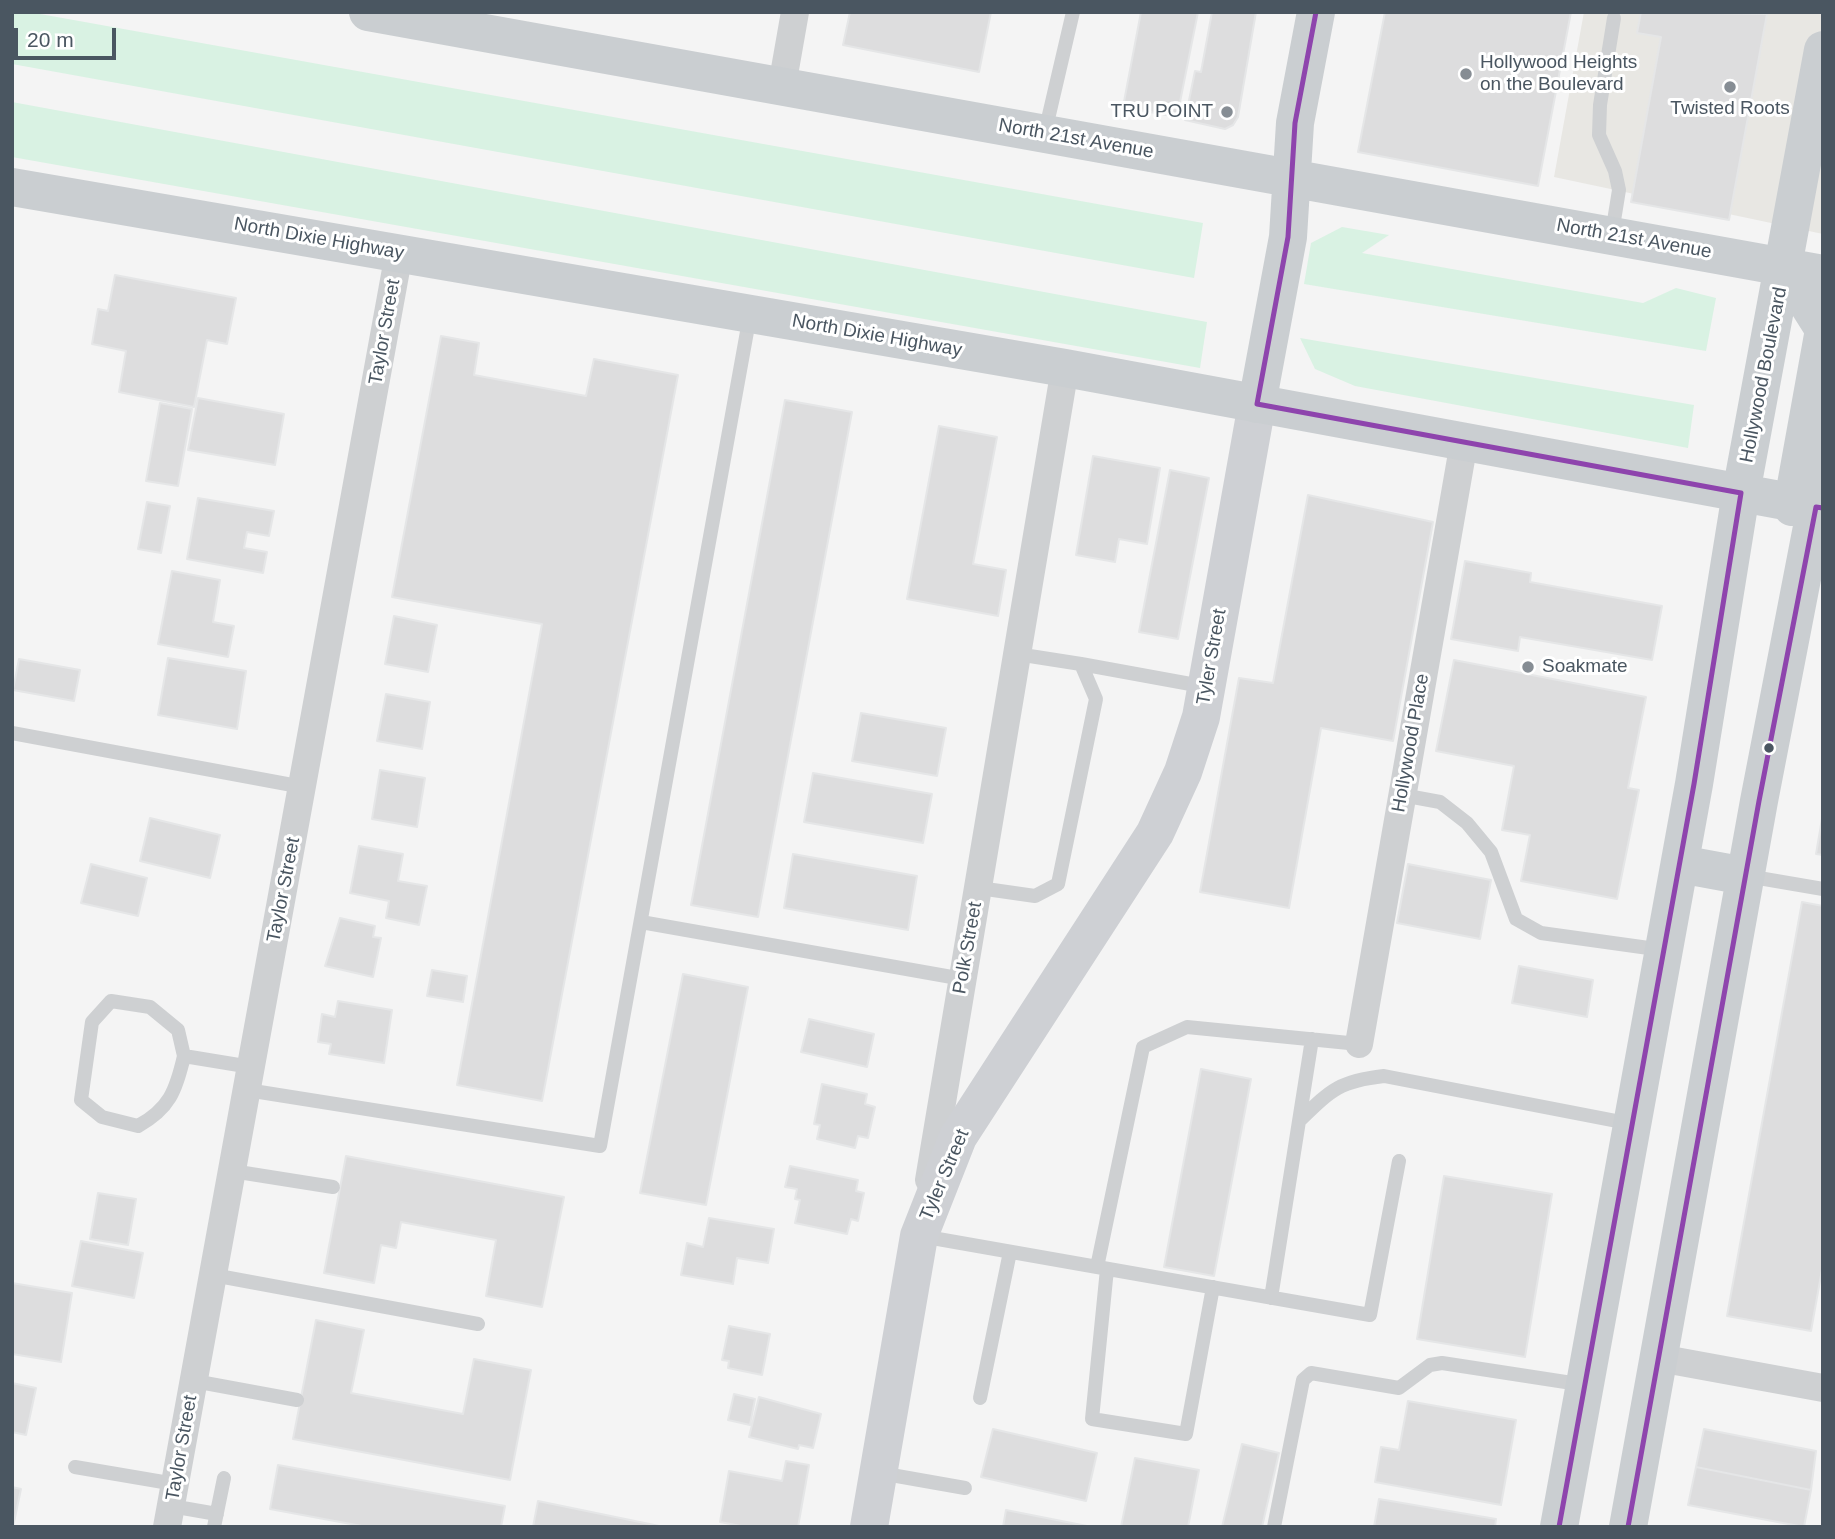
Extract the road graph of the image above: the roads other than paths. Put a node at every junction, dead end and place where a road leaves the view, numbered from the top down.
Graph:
1 (368, 12) edge
2 (795, 12) edge
3 (1073, 12) edge
4 (1316, 12) edge
5 (1614, 18) dead end
6 (1823, 50) edge
7 (782, 86) junction
8 (1045, 134) junction
9 (1291, 178) junction
10 (12, 187) edge
11 (1612, 235) junction
12 (399, 253) junction
13 (1784, 266) junction
14 (1823, 274) edge
15 (750, 314) junction
16 (1823, 328) edge
17 (1823, 335) edge
18 (1065, 368) junction
19 (1256, 404) junction
20 (1464, 442) junction
21 (1741, 493) junction
22 (1813, 497) edge
23 (1017, 654) junction
24 (1081, 664) junction
25 (1207, 687) junction
26 (12, 733) edge
27 (303, 787) junction
28 (1402, 795) junction
29 (1748, 860) junction
30 (1680, 864) junction
31 (979, 888) junction
32 (1823, 889) edge
33 (641, 922) junction
34 (1664, 951) junction
35 (962, 979) junction
36 (1312, 1039) junction
37 (1359, 1044) joint
38 (184, 1056) junction
39 (249, 1078) junction
40 (1299, 1121) junction
41 (1633, 1124) junction
42 (1399, 1161) dead end
43 (232, 1171) junction
44 (333, 1187) dead end
45 (919, 1236) junction
46 (1010, 1252) junction
47 (1102, 1268) junction
48 (214, 1275) junction
49 (1213, 1287) junction
50 (1271, 1298) junction
51 (478, 1324) dead end
52 (1659, 1359) junction
53 (194, 1381) junction
54 (1586, 1385) junction
55 (1823, 1388) edge
56 (980, 1398) dead end
57 (297, 1400) dead end
58 (75, 1467) dead end
59 (879, 1472) junction
60 (224, 1478) dead end
61 (965, 1488) dead end
62 (171, 1506) edge
63 (215, 1520) edge
64 (869, 1527) edge
65 (1274, 1527) edge
66 (1559, 1527) edge
67 (1628, 1527) edge

1 - 7 main road, North 21st Avenue
2 - 7 street
3 - 8 lane
4 - 9 main road, Tyler Street
5 - 11 lane
6 - 13 main road, Hollywood Boulevard
7 - 8 main road, North 21st Avenue
8 - 9 main road, North 21st Avenue
9 - 11 main road, North 21st Avenue
9 - 19 main road, Tyler Street
10 - 12 main road, North Dixie Highway
11 - 13 main road, North 21st Avenue
12 - 15 main road, North Dixie Highway
12 - 27 street, Taylor Street
13 - 14 main road, North 21st Avenue
13 - 16 main road
13 - 21 main road, Hollywood Boulevard
15 - 18 main road, North Dixie Highway
15 - 33 lane
17 - 22 main road
18 - 19 main road, North Dixie Highway
18 - 23 street, Polk Street
19 - 20 main road, North Dixie Highway
19 - 25 main road, Tyler Street
20 - 21 main road, North Dixie Highway
20 - 28 street, Hollywood Place
21 - 22 main road, North Dixie Highway
21 - 30 main road, Hollywood Boulevard
22 - 29 main road
23 - 24 lane
23 - 31 street, Polk Street
24 - 25 lane
24 - 31 lane
25 - 45 main road, Tyler Street
26 - 27 lane
27 - 39 street, Taylor Street
28 - 34 lane
28 - 37 street, Hollywood Place
29 - 30 main road
29 - 32 lane
29 - 52 main road
30 - 34 main road, Hollywood Boulevard
31 - 35 street, Polk Street
33 - 35 lane
33 - 39 lane
34 - 41 main road, Hollywood Boulevard
35 - 45 street, Polk Street
36 - 37 lane
36 - 40 lane
36 - 47 lane
38 - 38 lane
38 - 39 lane
39 - 43 street, Taylor Street
40 - 41 lane
40 - 50 lane
41 - 54 main road, Hollywood Boulevard
42 - 50 lane
43 - 44 lane
43 - 48 street, Taylor Street
45 - 46 lane
45 - 59 main road, Polk Street
46 - 47 lane
46 - 56 lane
47 - 49 lane
47 - 49 lane
48 - 51 lane
48 - 53 street, Taylor Street
49 - 50 lane
52 - 55 street
52 - 67 main road
53 - 57 lane
53 - 62 street, Taylor Street
54 - 65 lane
54 - 66 main road, Hollywood Boulevard
58 - 62 lane
59 - 61 lane
59 - 64 main road, Polk Street
60 - 63 lane
62 - 63 lane

